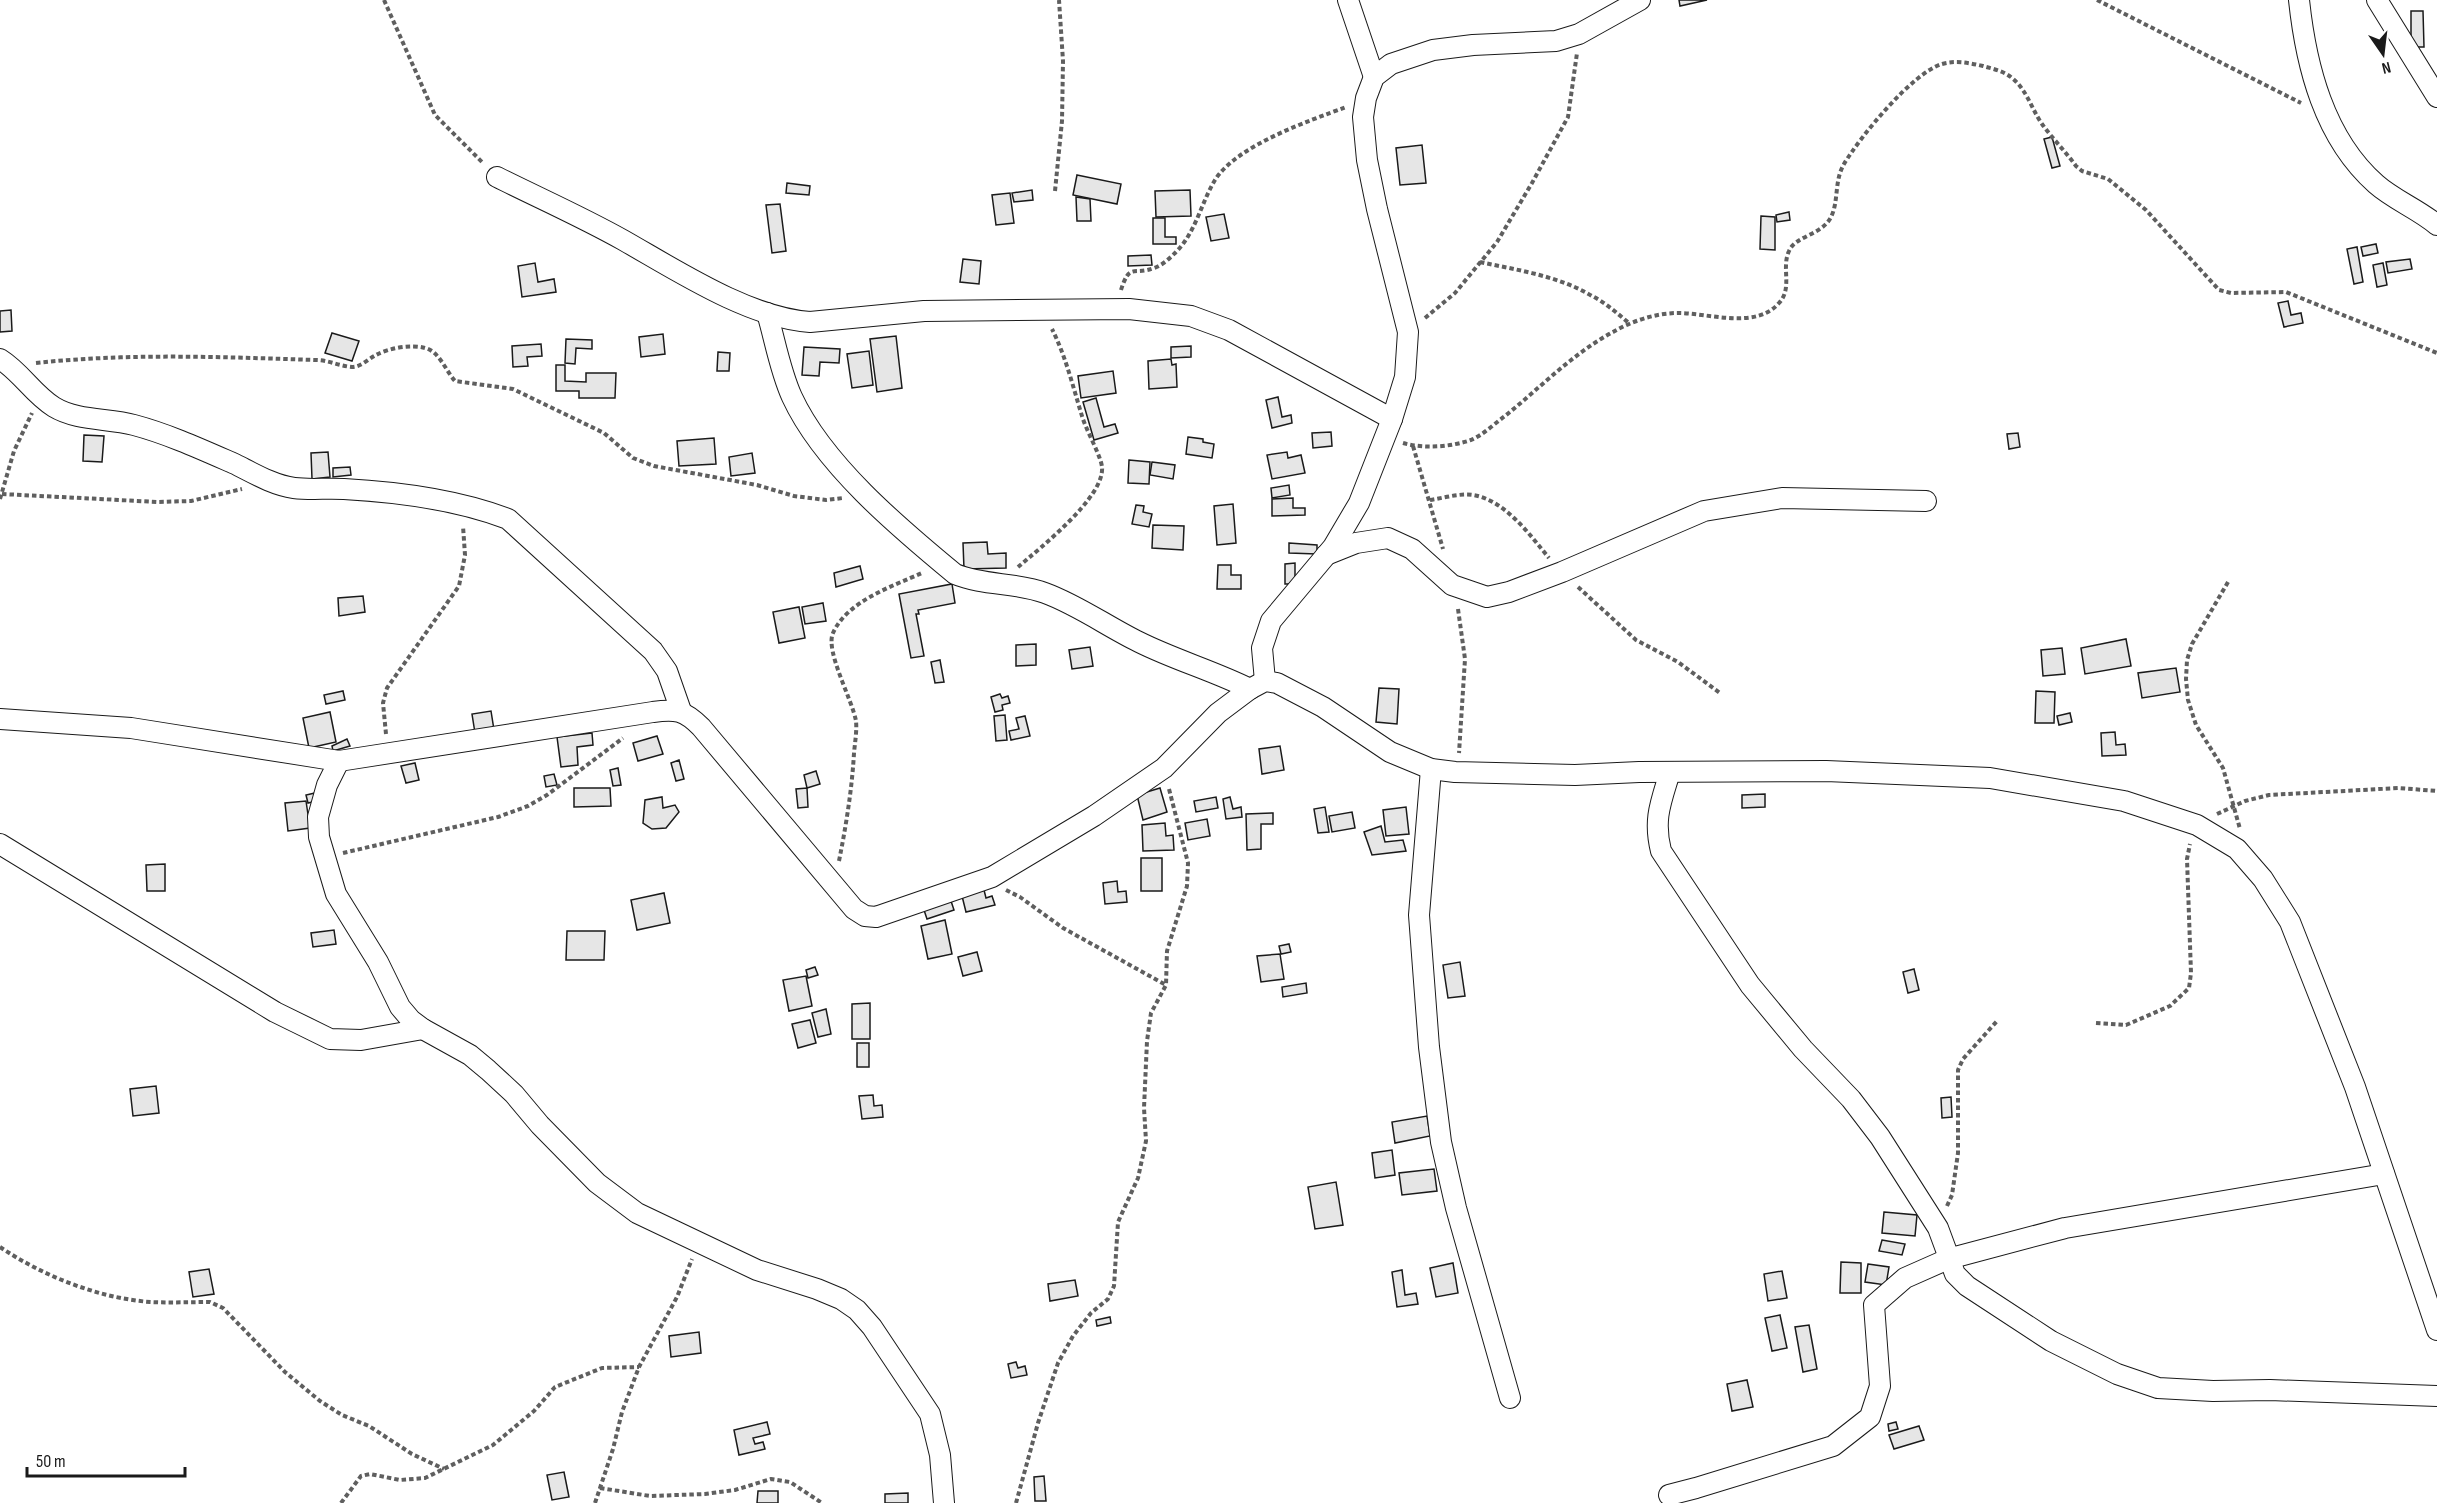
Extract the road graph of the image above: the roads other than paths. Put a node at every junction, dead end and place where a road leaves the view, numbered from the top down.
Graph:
1 (1348, 0) edge
2 (1640, 0) edge
3 (2299, 0) edge
4 (2377, 0) edge
5 (1374, 77) junction
6 (2437, 97) edge
7 (497, 177) road end
8 (2437, 225) edge
9 (767, 313) junction
10 (6, 363) edge
11 (1389, 428) junction
12 (1926, 501) dead end
13 (1326, 555) junction
14 (1257, 685) junction
15 (681, 711) junction
16 (0, 719) edge
17 (339, 761) junction
18 (1431, 769) junction
19 (1670, 772) junction
20 (0, 844) edge
21 (423, 1029) junction
22 (2384, 1174) junction
23 (1948, 1259) junction
24 (2437, 1330) edge
25 (2437, 1396) edge
26 (1509, 1398) dead end
27 (1669, 1495) dead end
28 (944, 1503) edge

1 - 5 street
2 - 5 street
3 - 8 street
4 - 6 street
5 - 11 street
7 - 9 street
9 - 11 street
9 - 14 street
10 - 15 street
11 - 13 street
12 - 13 street
13 - 14 street
14 - 15 street
14 - 18 street
15 - 17 street
16 - 17 street
17 - 21 street
18 - 19 street
18 - 26 street
19 - 22 street
19 - 23 street
20 - 21 street
21 - 28 street
22 - 23 street
22 - 24 street
23 - 25 street
23 - 27 street

